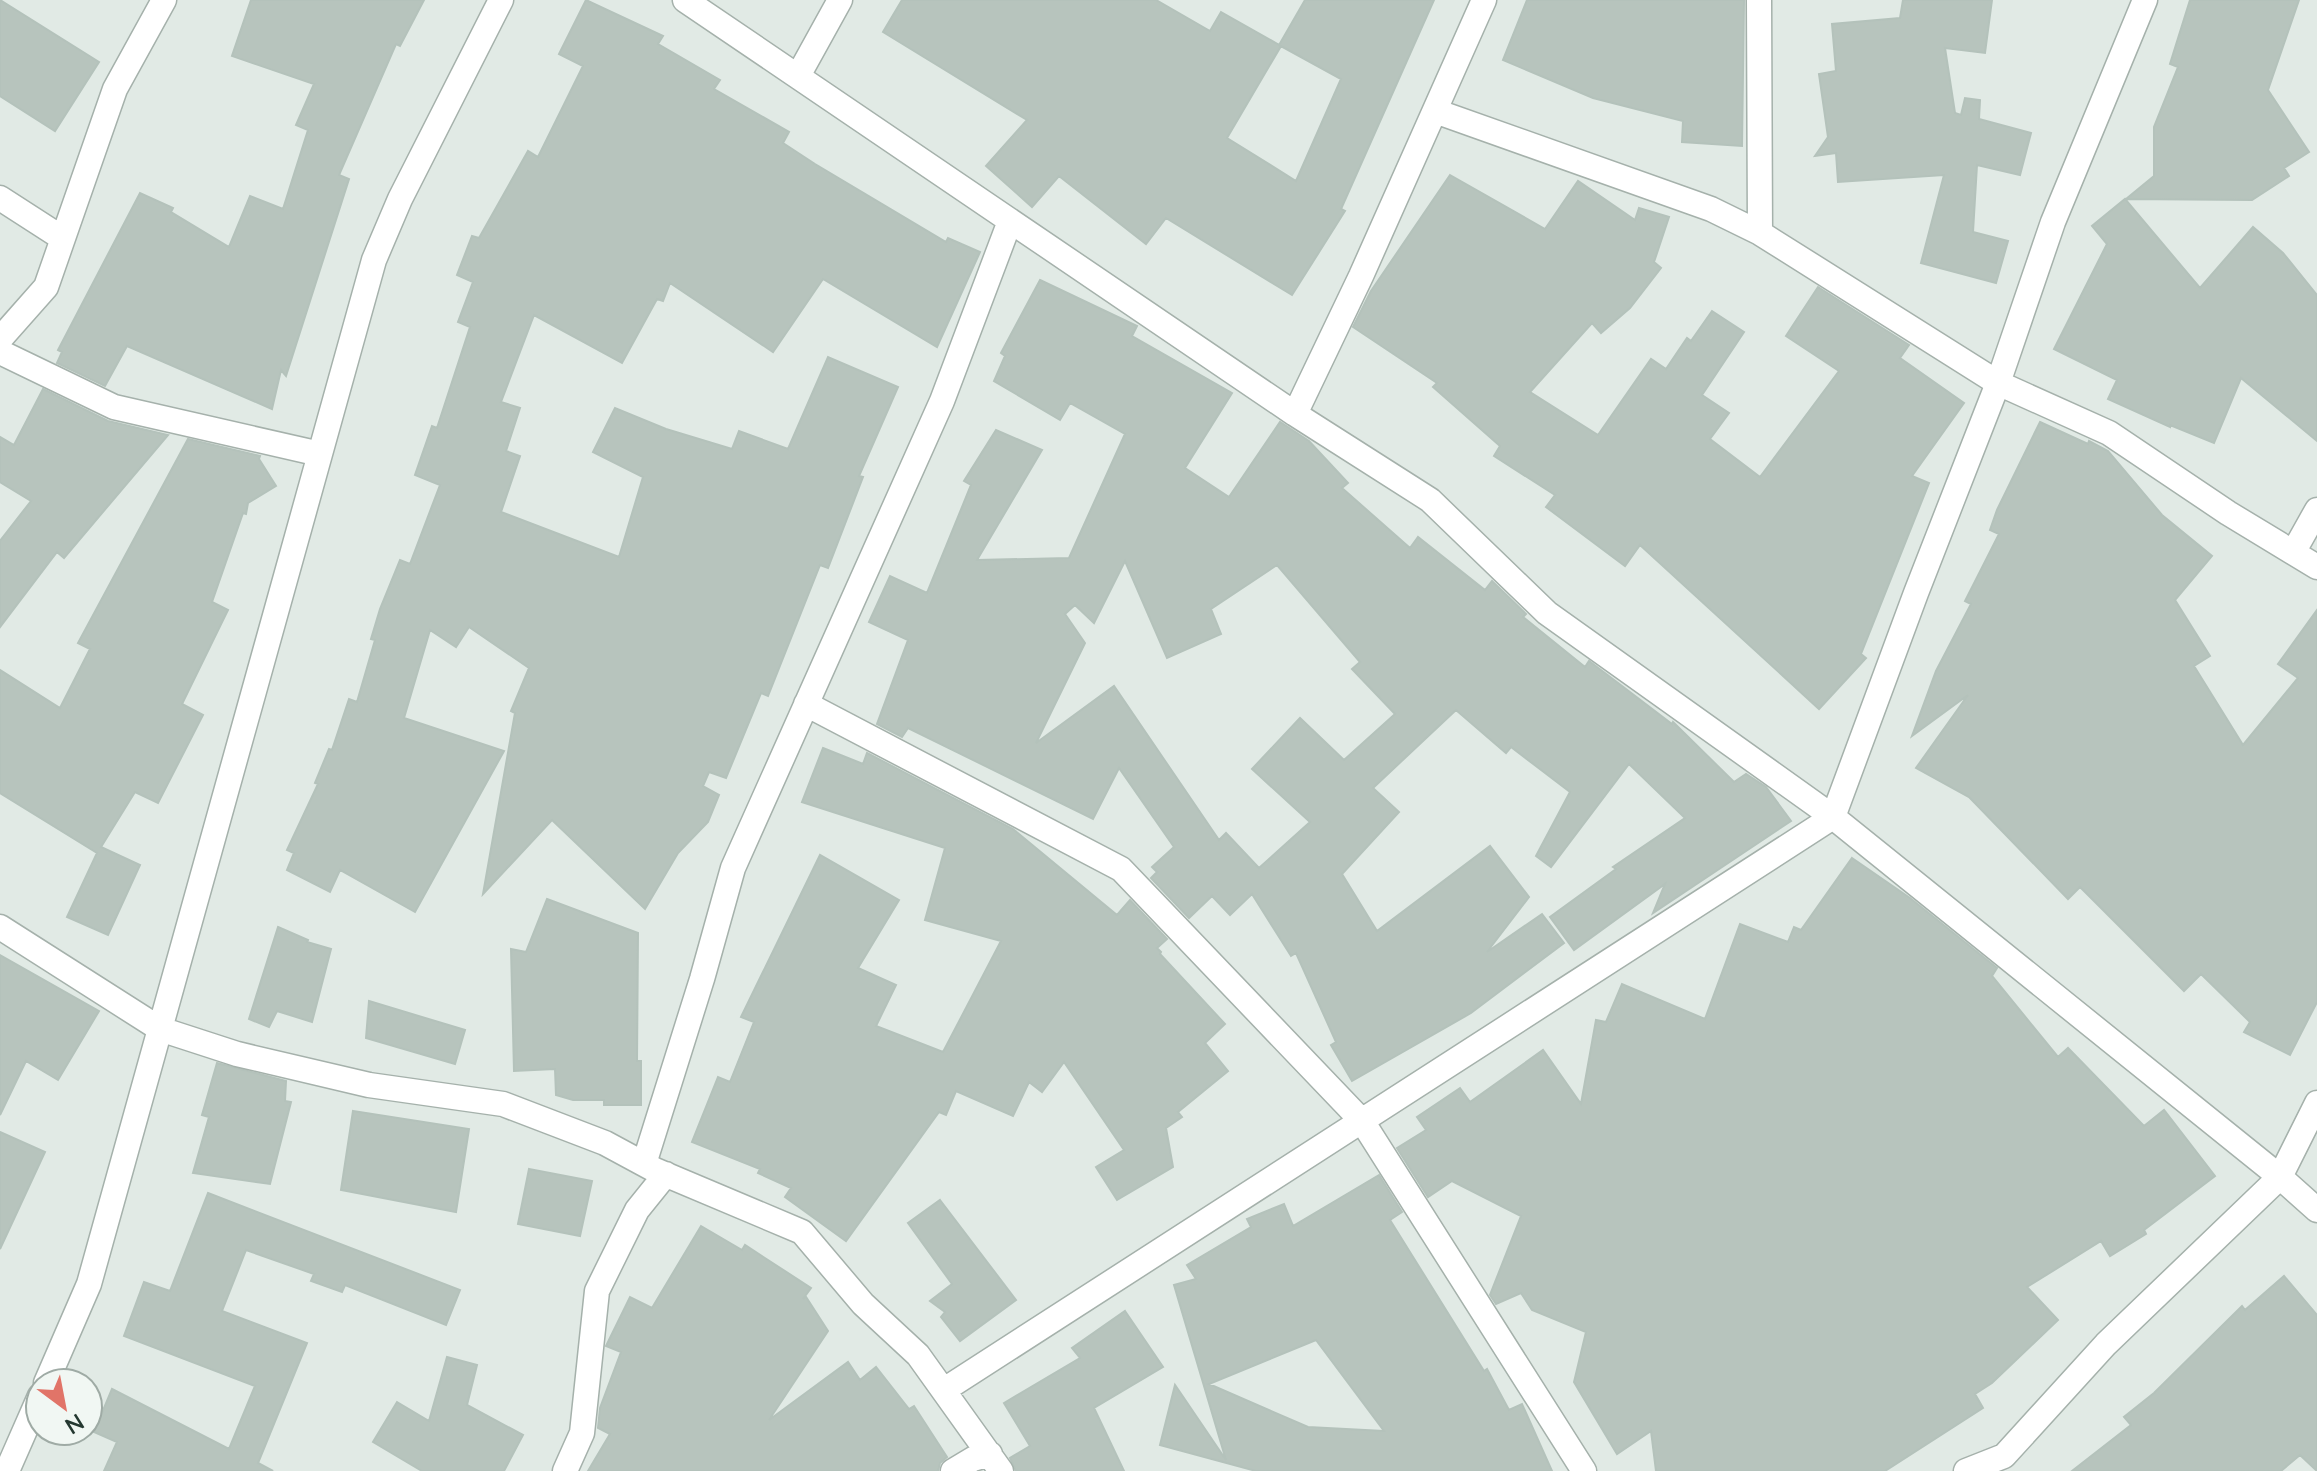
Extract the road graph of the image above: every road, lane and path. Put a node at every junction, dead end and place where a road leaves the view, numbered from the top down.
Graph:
1 (164, 0) edge
2 (501, 0) edge
3 (685, 0) edge
4 (840, 0) edge
5 (1484, 0) edge
6 (1759, 0) edge
7 (2145, 0) edge
8 (798, 76) junction
9 (1435, 111) junction
10 (0, 198) edge
11 (1010, 221) junction
12 (1760, 233) junction
13 (62, 238) junction
14 (0, 339) edge
15 (0, 352) edge
16 (1998, 383) junction
17 (1295, 414) junction
18 (320, 454) junction
19 (2317, 510) edge
20 (2294, 551) junction
21 (2317, 567) edge
22 (806, 704) junction
23 (1833, 817) junction
24 (0, 927) edge
25 (160, 1029) junction
26 (2317, 1103) edge
27 (1362, 1121) junction
28 (644, 1164) junction
29 (666, 1174) junction
30 (2280, 1177) junction
31 (2317, 1210) edge
32 (53, 1367) edge
33 (944, 1390) junction
34 (24, 1432) edge
35 (996, 1462) edge
36 (7, 1471) edge
37 (565, 1471) edge
38 (953, 1471) edge
39 (1584, 1471) edge
40 (1966, 1471) edge

1 - 13 street
2 - 18 street
3 - 8 street
4 - 8 street
5 - 9 street
6 - 12 street
7 - 16 street
8 - 11 street
9 - 12 street
9 - 17 street
10 - 13 street
11 - 17 street
11 - 22 street
12 - 16 street
13 - 14 street
15 - 18 street
16 - 20 street
16 - 23 street
17 - 23 street
18 - 25 street
19 - 20 street
20 - 21 street
22 - 27 street
22 - 28 street
23 - 27 street
23 - 30 street
24 - 25 street
25 - 28 street
25 - 32 street
26 - 30 street
27 - 33 street
27 - 39 street
28 - 29 street
29 - 33 street
29 - 37 street
30 - 31 street
30 - 40 street
33 - 35 street
34 - 36 street
35 - 38 street

